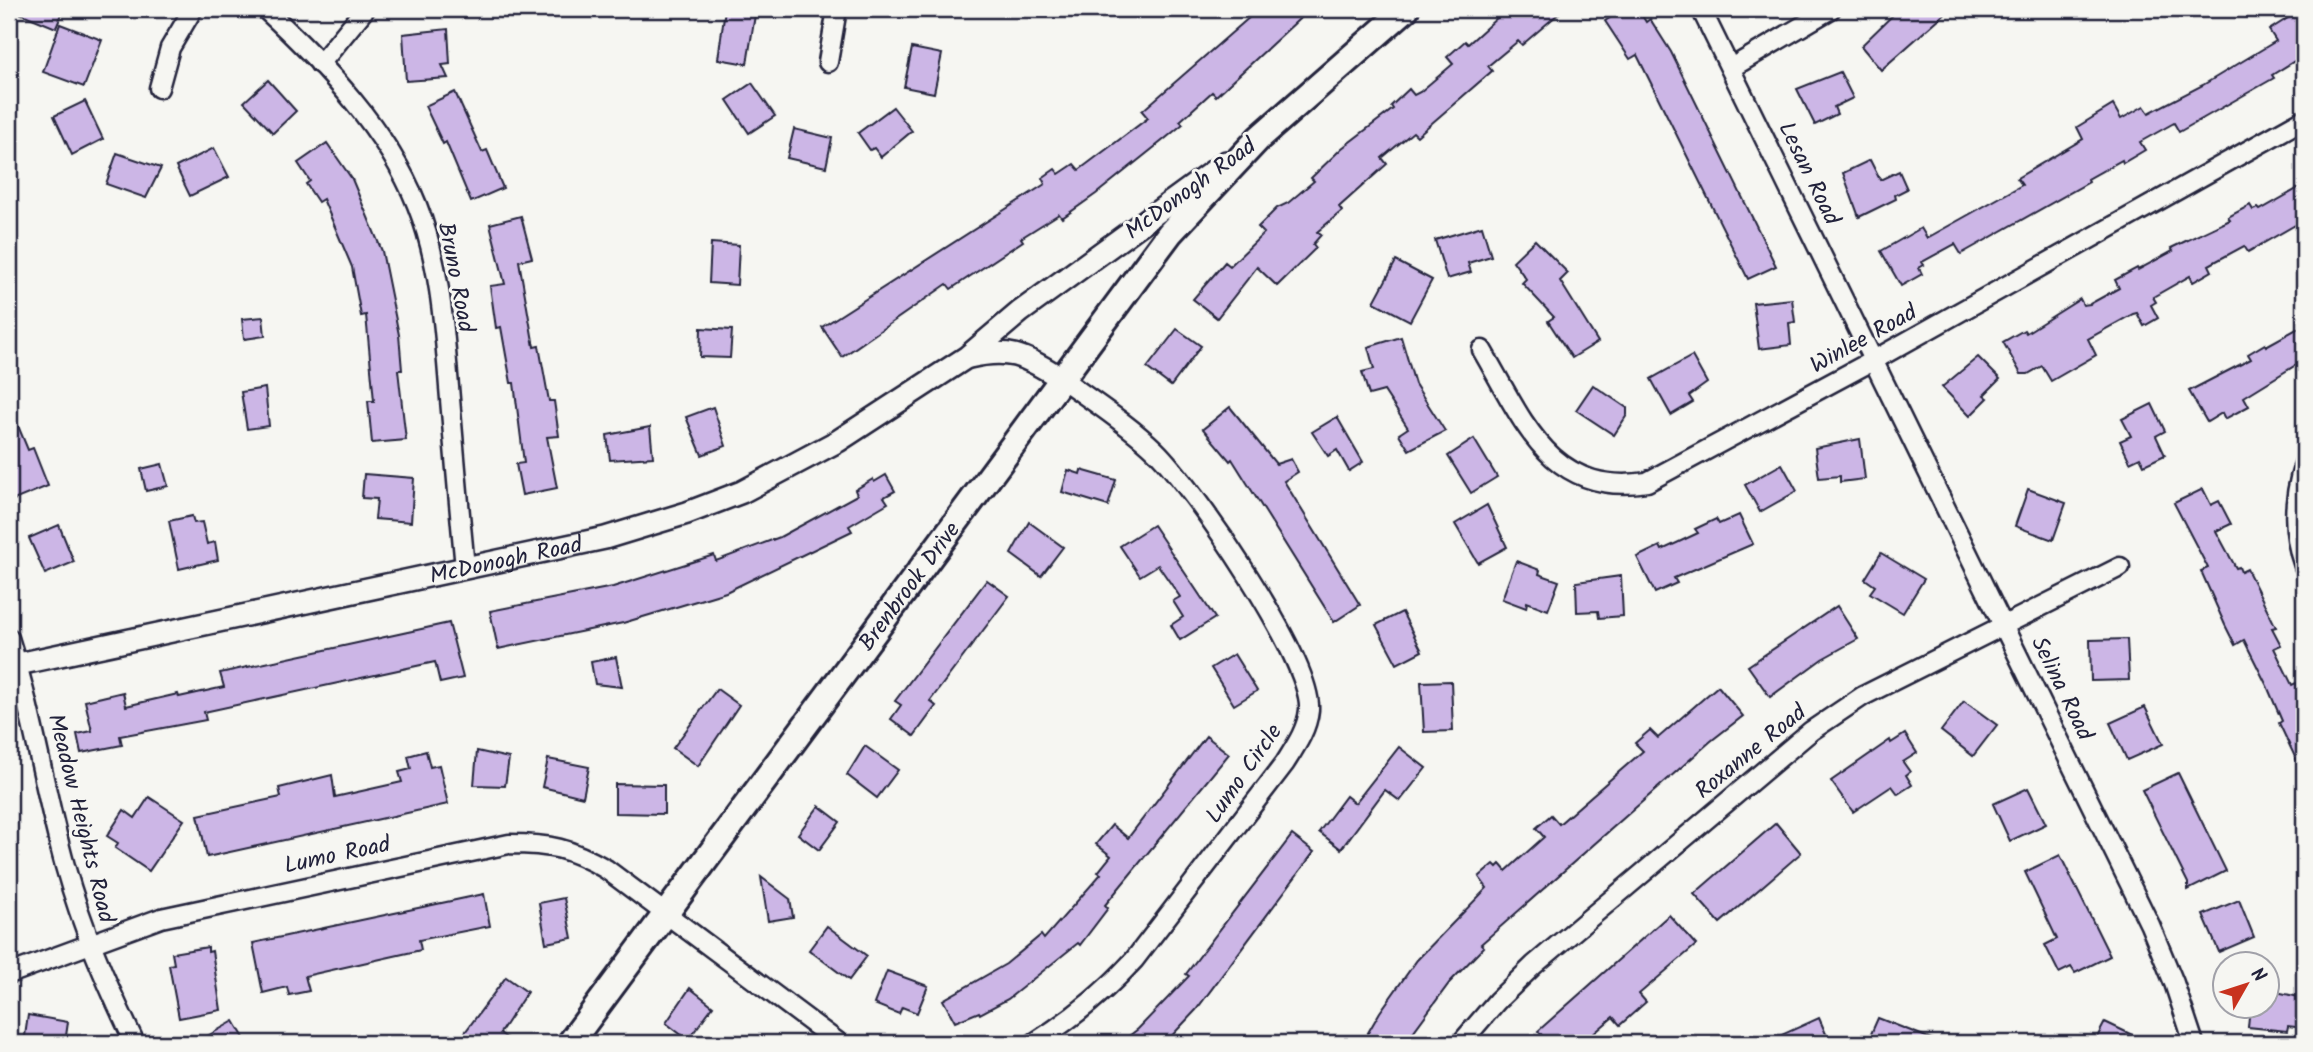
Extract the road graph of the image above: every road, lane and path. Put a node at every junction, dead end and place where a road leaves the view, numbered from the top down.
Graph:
1 (193, 9) edge
2 (265, 9) edge
3 (365, 9) edge
4 (837, 9) edge
5 (1406, 9) edge
6 (1702, 9) edge
7 (1831, 9) edge
8 (828, 62) dead end
9 (320, 64) junction
10 (1731, 68) junction
11 (159, 88) dead end
12 (2304, 119) edge
13 (1259, 138) junction
14 (1482, 350) dead end
15 (967, 358) junction
16 (1874, 360) junction
17 (1061, 378) junction
18 (2304, 464) edge
19 (2304, 566) edge
20 (465, 567) junction
21 (2120, 567) dead end
22 (2004, 622) junction
23 (9, 638) edge
24 (13, 665) edge
25 (666, 914) junction
26 (89, 944) junction
27 (9, 974) edge
28 (135, 1043) edge
29 (570, 1043) edge
30 (839, 1043) edge
31 (1034, 1043) edge
32 (1461, 1043) edge
33 (2194, 1043) edge

1 - 11 street
2 - 9 street, Bruno Road
3 - 9 street
4 - 8 street
5 - 13 main road, McDonogh Road
6 - 10 street, Lesan Road
7 - 10 street
9 - 20 street, Bruno Road
10 - 16 street, Lesan Road
12 - 16 street, Winlee Road
13 - 15 street, McDonogh Road
13 - 17 main road, Brenbrook Drive
14 - 16 street, Winlee Road
15 - 17 street, McDonogh Road
15 - 20 street, McDonogh Road
16 - 22 street, Selina Road
17 - 25 main road, Brenbrook Drive
17 - 31 street, Lumo Circle
18 - 19 street
20 - 24 street, McDonogh Road
21 - 22 street, Roxanne Road
22 - 32 street, Roxanne Road
22 - 33 street, Selina Road
23 - 24 street, Meadow Heights Road
24 - 26 street, Meadow Heights Road
25 - 26 street, Lumo Road
25 - 29 main road, Brenbrook Drive
25 - 30 street
26 - 27 street, Lumo Road
26 - 28 street, Meadow Heights Road

